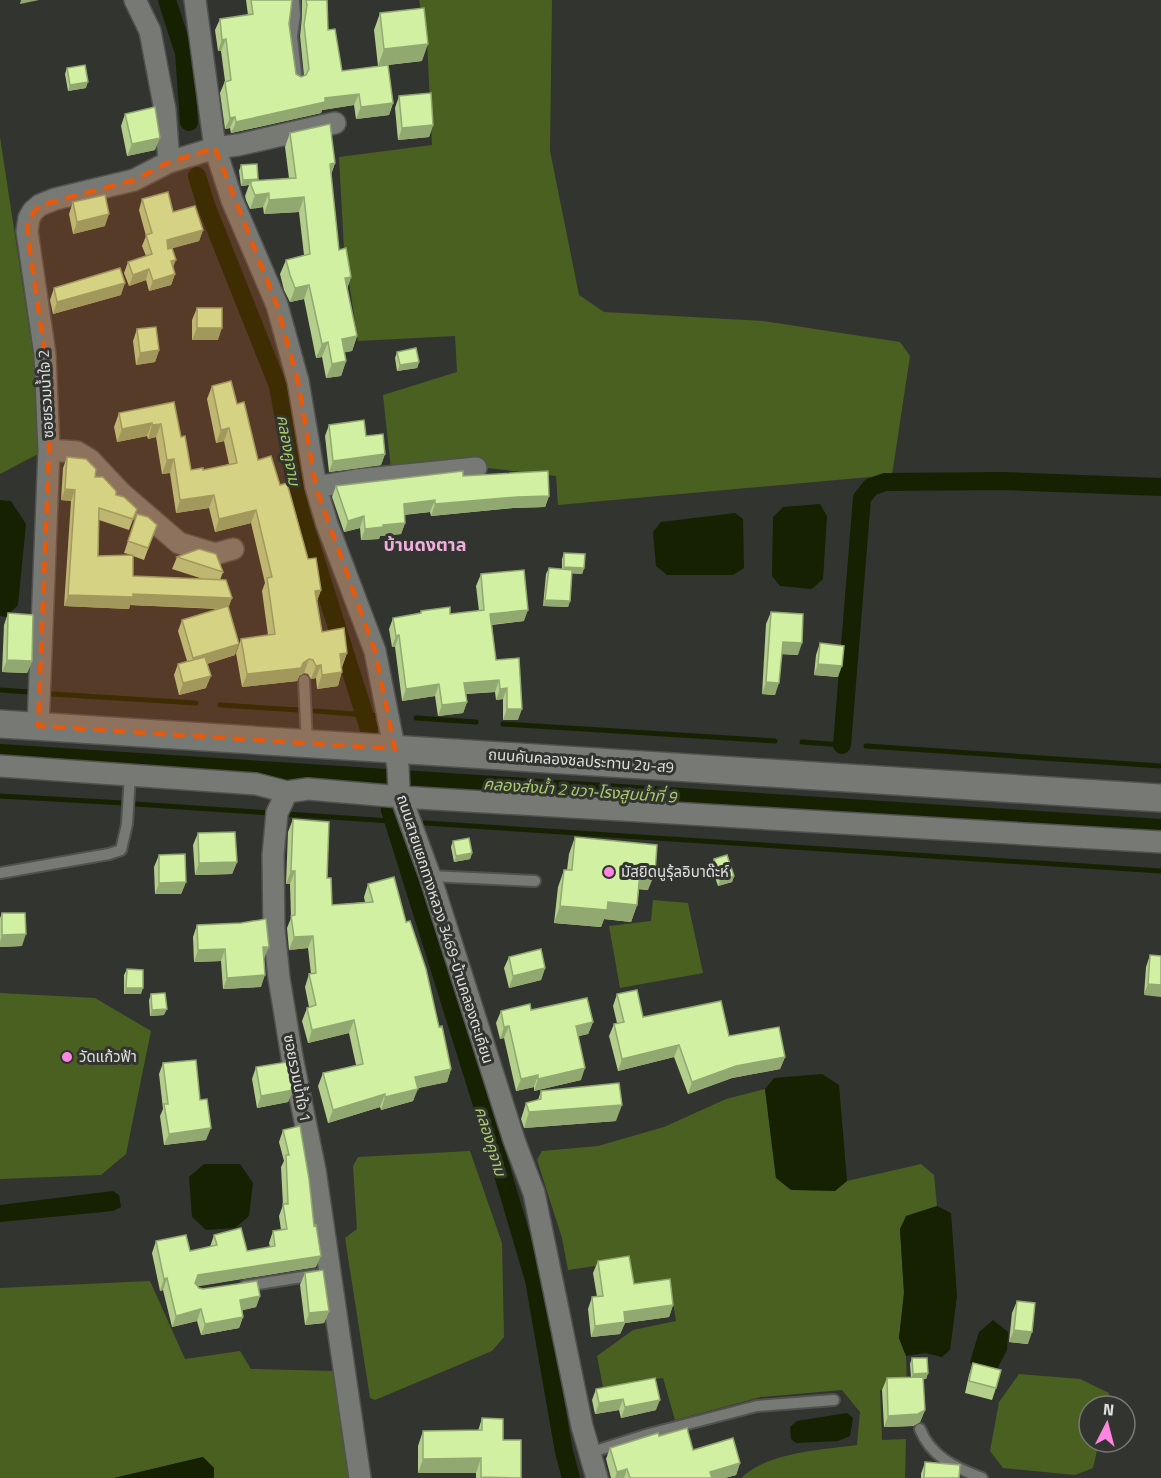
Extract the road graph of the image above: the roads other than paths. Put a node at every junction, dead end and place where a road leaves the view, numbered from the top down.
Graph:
1 (135, 0) edge
2 (195, 0) edge
3 (294, 0) edge
4 (297, 81) edge
5 (335, 123) dead end
6 (215, 148) junction
7 (169, 162) junction
8 (49, 450) junction
9 (476, 468) dead end
10 (316, 487) junction
11 (233, 549) dead end
12 (304, 680) dead end
13 (0, 724) edge
14 (38, 726) junction
15 (307, 743) junction
16 (397, 758) junction
17 (0, 766) edge
18 (130, 775) junction
19 (287, 792) junction
20 (400, 794) junction
21 (1161, 798) edge
22 (1161, 842) edge
23 (0, 873) edge
24 (430, 876) junction
25 (535, 881) dead end
26 (330, 1273) junction
27 (231, 1288) edge
28 (834, 1400) dead end
29 (920, 1429) dead end
30 (589, 1453) junction
31 (360, 1478) edge
32 (597, 1478) edge
33 (982, 1478) edge

1 - 7 street
2 - 6 street, ถนนสายแยกทางหลวง 3469-บ้านคลองตะเคียน
3 - 4 lane
5 - 6 street, ซอยรวมน้ำใจ 2
6 - 7 street, ซอยรวมน้ำใจ 2
6 - 10 street, ถนนสายแยกทางหลวง 3469-บ้านคลองตะเคียน
7 - 8 street, ซอยรวมน้ำใจ 2
8 - 11 street
8 - 14 street, ซอยรวมน้ำใจ 2
9 - 10 street
10 - 16 street, ถนนสายแยกทางหลวง 3469-บ้านคลองตะเคียน
12 - 15 lane
13 - 14 street, ถนนคันคลองชลประทาน 2ข-ส9
14 - 15 street, ถนนคันคลองชลประทาน 2ข-ส9
15 - 16 street, ถนนคันคลองชลประทาน 2ข-ส9
16 - 20 street, ถนนสายแยกทางหลวง 3469-บ้านคลองตะเคียน
16 - 21 street, ถนนคันคลองชลประทาน 2ข-ส9
17 - 18 street
18 - 19 street
18 - 23 lane
19 - 20 street
19 - 26 street, ซอยรวมน้ำใจ 1
20 - 22 street
20 - 24 street, ถนนสายแยกทางหลวง 3469-บ้านคลองตะเคียน
24 - 25 lane
24 - 30 street, ถนนสายแยกทางหลวง 3469-บ้านคลองตะเคียน
26 - 27 lane
26 - 31 street, ซอยรวมน้ำใจ 1
28 - 30 lane
29 - 33 lane
30 - 32 street, ถนนสายแยกทางหลวง 3469-บ้านคลองตะเคียน

